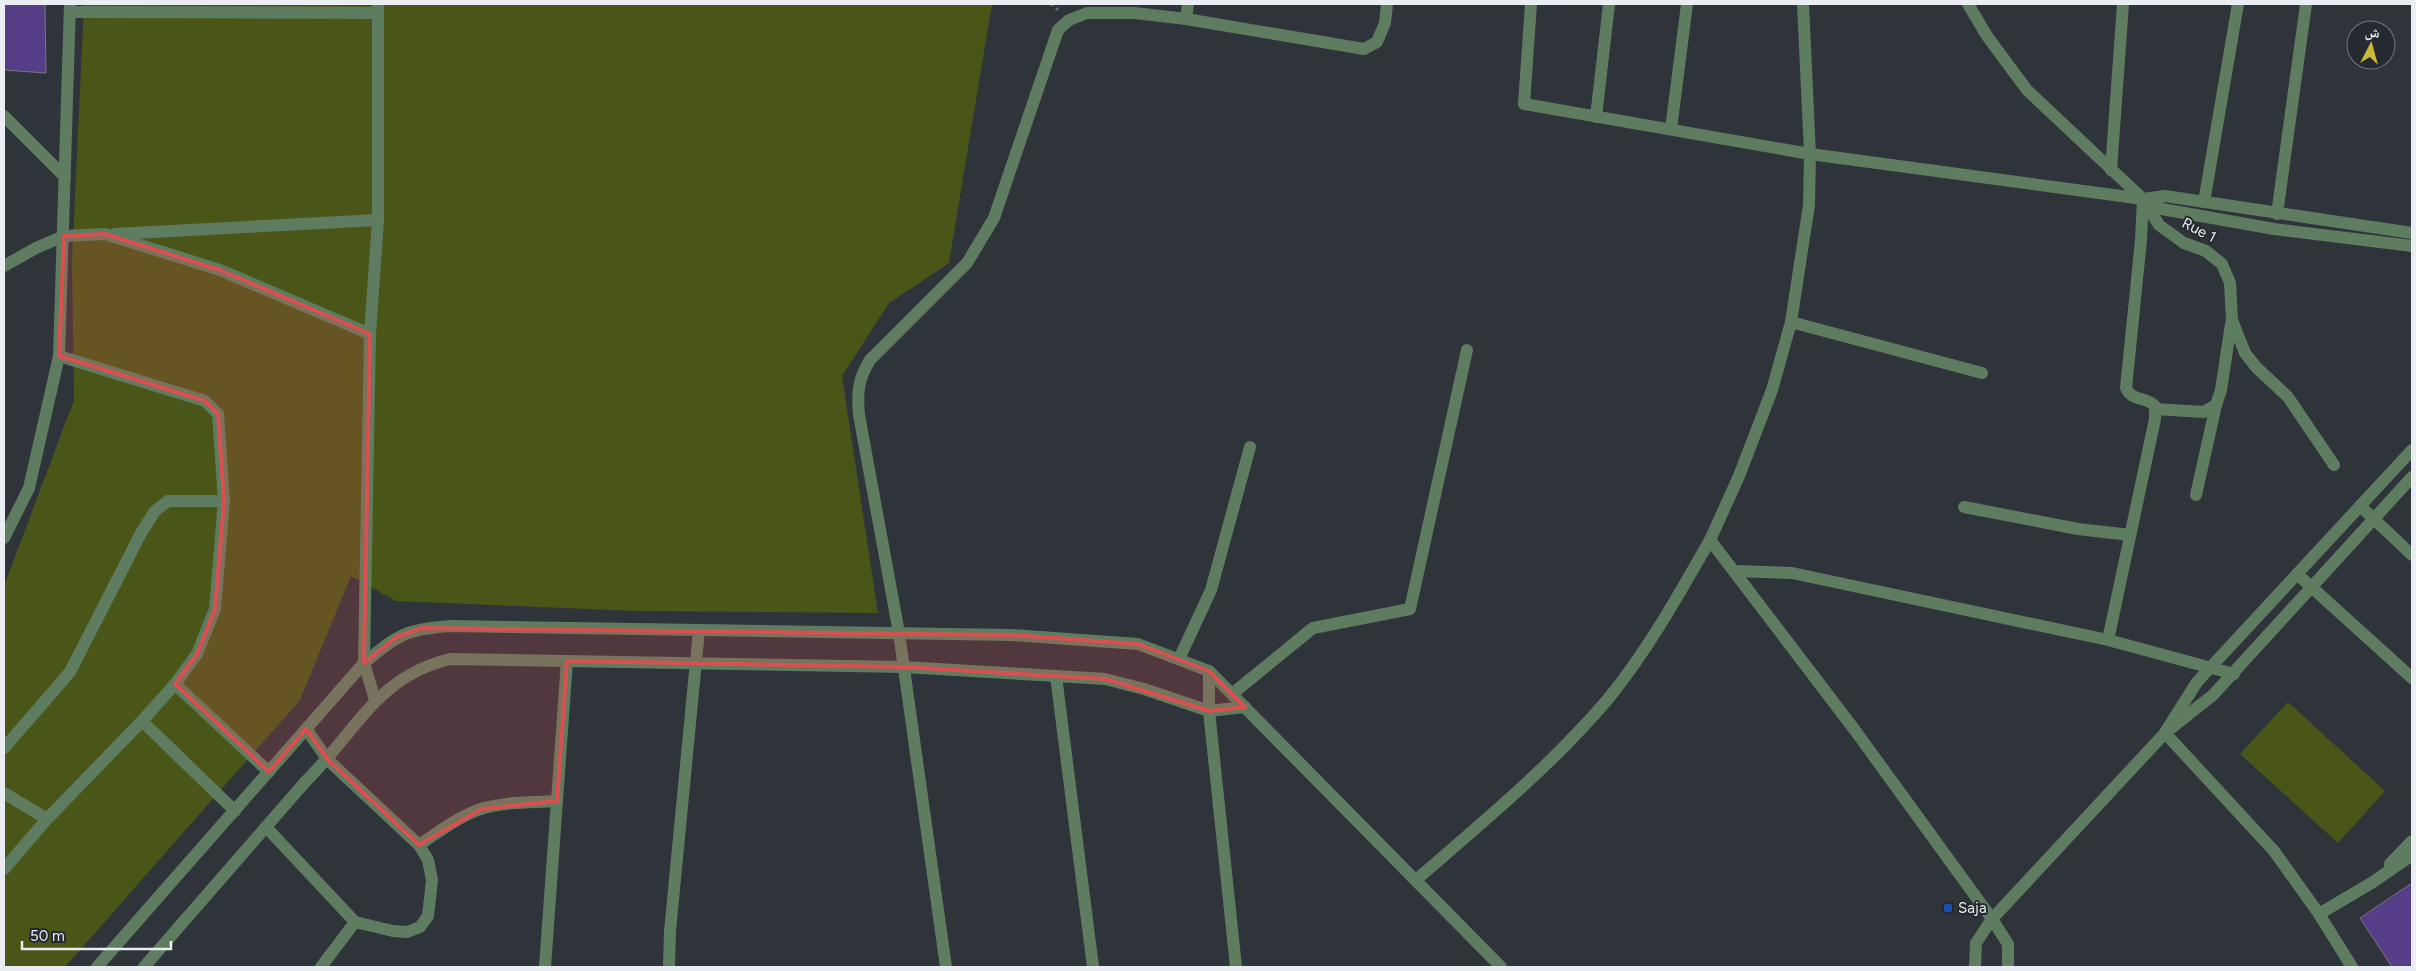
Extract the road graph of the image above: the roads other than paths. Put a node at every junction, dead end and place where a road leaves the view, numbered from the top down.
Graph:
1 (1188, 4) edge
2 (1386, 4) edge
3 (1531, 4) edge
4 (1609, 4) edge
5 (1687, 4) edge
6 (1803, 4) edge
7 (1968, 4) edge
8 (2123, 4) edge
9 (2238, 4) edge
10 (2306, 4) edge
11 (70, 8) edge
12 (378, 8) edge
13 (1186, 19) junction
14 (4, 116) edge
15 (1596, 117) junction
16 (1671, 130) junction
17 (1810, 154) junction
18 (2111, 170) junction
19 (65, 177) junction
20 (2142, 199) junction
21 (2204, 202) junction
22 (2276, 214) junction
23 (378, 220) junction
24 (2412, 233) edge
25 (106, 234) junction
26 (64, 236) junction
27 (2412, 246) edge
28 (4, 266) edge
29 (2232, 320) junction
30 (1791, 322) junction
31 (370, 334) junction
32 (1467, 350) dead end
33 (59, 356) junction
34 (1982, 374) dead end
35 (2216, 405) junction
36 (2155, 409) junction
37 (1250, 447) dead end
38 (2412, 450) edge
39 (2334, 465) dead end
40 (2412, 477) edge
41 (2196, 495) dead end
42 (224, 501) junction
43 (2360, 506) junction
44 (1964, 507) dead end
45 (2374, 520) junction
46 (2130, 535) junction
47 (4, 538) edge
48 (1710, 540) junction
49 (2412, 555) edge
50 (1734, 571) junction
51 (2297, 574) junction
52 (2312, 588) junction
53 (699, 630) junction
54 (899, 633) junction
55 (2108, 640) junction
56 (1179, 660) junction
57 (567, 661) junction
58 (364, 663) junction
59 (696, 663) junction
60 (904, 668) junction
61 (2210, 668) junction
62 (1209, 671) junction
63 (2234, 674) junction
64 (1056, 676) junction
65 (2412, 678) edge
66 (175, 684) junction
67 (1232, 694) junction
68 (375, 700) junction
69 (1245, 707) junction
70 (1209, 711) junction
71 (142, 721) junction
72 (306, 729) junction
73 (2165, 733) junction
74 (4, 748) edge
75 (328, 760) junction
76 (268, 772) junction
77 (4, 793) edge
78 (558, 802) junction
79 (235, 811) junction
80 (47, 819) junction
81 (266, 827) junction
82 (2412, 841) edge
83 (419, 845) junction
84 (2412, 855) edge
85 (4, 869) edge
86 (1416, 880) junction
87 (2373, 882) junction
88 (2319, 914) junction
89 (1992, 919) junction
90 (355, 922) junction
91 (97, 967) edge
92 (144, 967) edge
93 (321, 967) edge
94 (545, 967) edge
95 (669, 967) edge
96 (946, 967) edge
97 (1093, 967) edge
98 (1236, 967) edge
99 (1501, 967) edge
100 (1975, 967) edge
101 (2008, 967) edge
102 (2352, 967) edge

1 - 13 street
2 - 13 street
3 - 15 street
4 - 15 street
5 - 16 street
6 - 17 street
7 - 18 street, Rue 1
8 - 18 street
9 - 21 street
10 - 22 street
11 - 12 street
11 - 19 street
12 - 23 street
13 - 54 street
14 - 19 street
15 - 16 street
16 - 17 street
17 - 20 street
17 - 30 street
18 - 20 street, Rue 1
19 - 26 street
20 - 21 street
20 - 27 street
20 - 29 street, Rue 1
20 - 36 street
21 - 22 street
22 - 24 street
23 - 25 street
23 - 31 street
25 - 26 street
25 - 31 street
26 - 28 street
26 - 33 street
29 - 35 street
29 - 39 street, Rue 1
30 - 34 street
30 - 48 street
31 - 58 street
32 - 67 street
33 - 42 street
33 - 47 street
35 - 36 street
35 - 41 street
36 - 46 street
37 - 56 street
38 - 43 street
40 - 45 street
42 - 66 street
42 - 74 street
43 - 45 street
43 - 51 street
44 - 46 street
45 - 49 street
45 - 52 street
46 - 55 street
48 - 50 street
48 - 86 street
50 - 55 street
50 - 89 street
51 - 52 street
51 - 61 street
52 - 63 street
52 - 65 street
53 - 54 street
53 - 58 street
53 - 59 street
54 - 56 street
54 - 60 street
55 - 61 street
56 - 62 street
57 - 59 street
57 - 68 street
57 - 78 street
58 - 68 street
58 - 72 street
59 - 60 street
59 - 95 street
60 - 64 street
60 - 96 street
61 - 63 street
61 - 73 street
62 - 67 street
62 - 70 street
63 - 73 street
64 - 70 street
64 - 97 street
66 - 71 street
66 - 76 street
67 - 69 street
68 - 75 street
69 - 70 street
69 - 86 street
70 - 98 street
71 - 79 street
71 - 80 street
72 - 75 street
72 - 76 street
73 - 88 street
73 - 89 street
75 - 81 street
75 - 83 street
76 - 79 street
77 - 80 street
78 - 83 street
78 - 94 street
79 - 91 street
80 - 85 street
81 - 90 street
81 - 92 street
82 - 87 street
83 - 90 street
84 - 87 street
86 - 99 street
87 - 88 street
88 - 102 street
89 - 100 street
89 - 101 street
90 - 93 street

